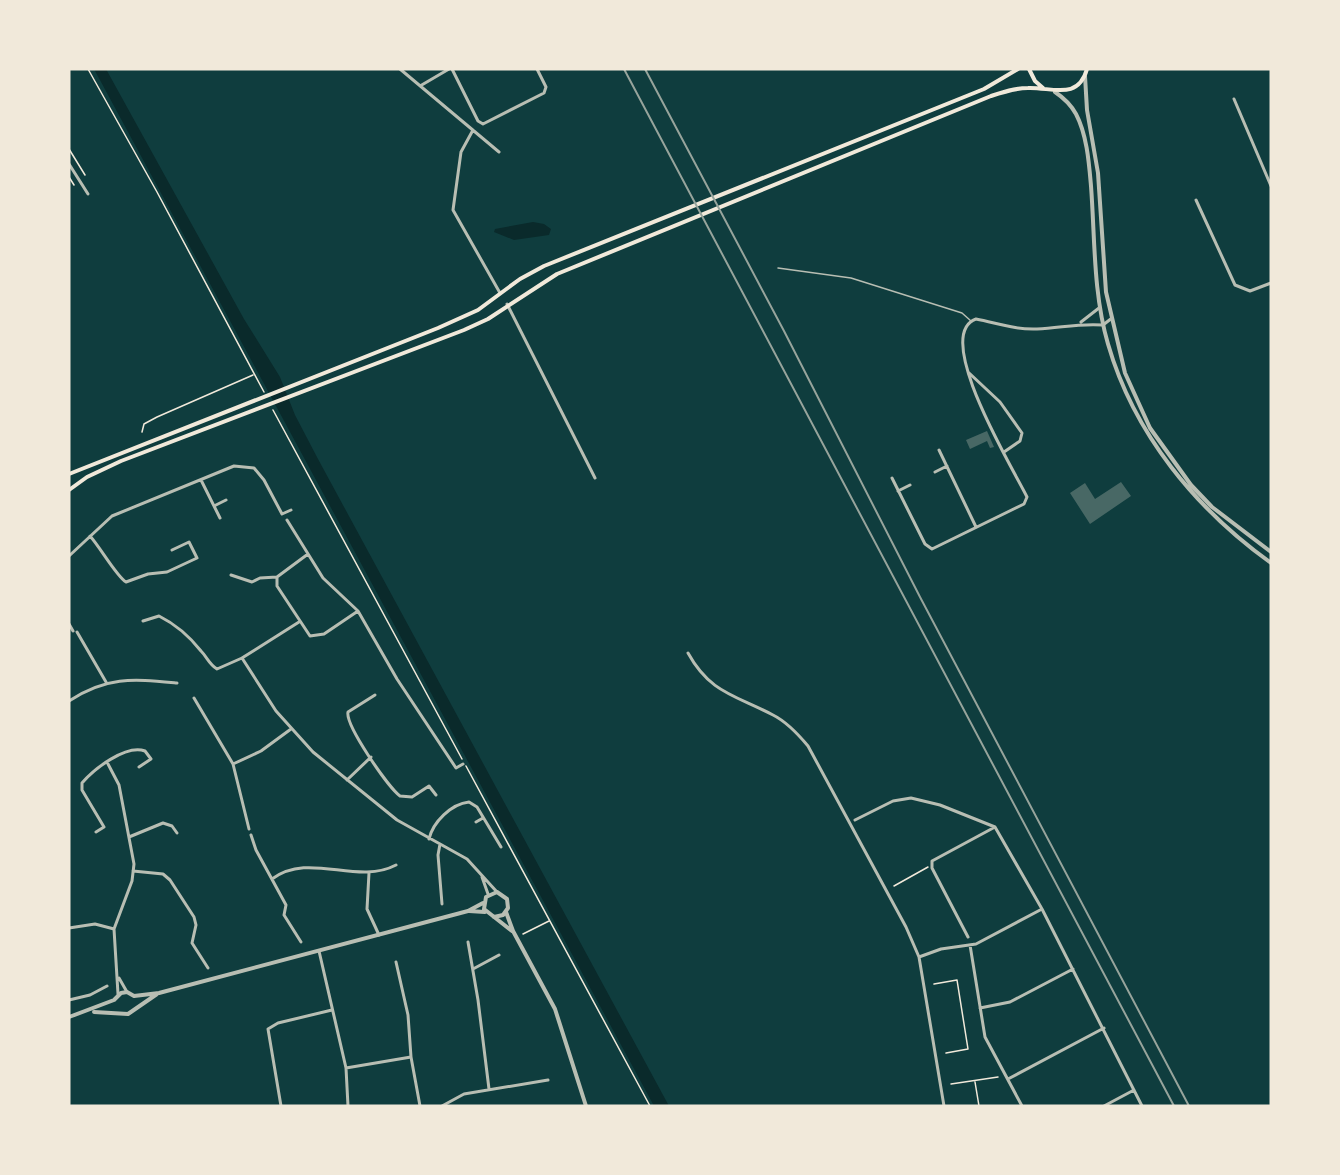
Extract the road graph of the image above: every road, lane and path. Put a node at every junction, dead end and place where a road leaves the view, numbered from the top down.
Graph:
1 (88, 69) edge
2 (400, 69) edge
3 (451, 69) edge
4 (537, 69) edge
5 (1018, 69) edge
6 (1029, 69) edge
7 (1087, 69) edge
8 (1084, 76) junction
9 (420, 86) junction
10 (1046, 90) junction
11 (1055, 92) junction
12 (1234, 99) dead end
13 (473, 130) junction
14 (69, 149) edge
15 (499, 152) dead end
16 (69, 164) edge
17 (85, 175) dead end
18 (69, 177) edge
19 (74, 185) dead end
20 (1271, 186) edge
21 (88, 194) dead end
22 (1196, 200) dead end
23 (778, 268) dead end
24 (1271, 283) edge
25 (500, 293) junction
26 (507, 304) junction
27 (1100, 307) junction
28 (1112, 318) junction
29 (971, 321) junction
30 (1079, 323) junction
31 (1103, 325) junction
32 (966, 371) junction
33 (254, 374) junction
34 (265, 395) dead end
35 (271, 406) dead end
36 (142, 432) dead end
37 (939, 450) dead end
38 (1004, 452) junction
39 (947, 466) junction
40 (935, 472) dead end
41 (69, 474) edge
42 (595, 478) dead end
43 (892, 478) dead end
44 (201, 480) junction
45 (910, 485) dead end
46 (69, 490) edge
47 (898, 490) junction
48 (226, 500) dead end
49 (214, 506) junction
50 (291, 510) dead end
51 (220, 518) dead end
52 (287, 520) dead end
53 (977, 527) junction
54 (90, 536) junction
55 (172, 550) dead end
56 (1271, 552) edge
57 (308, 554) junction
58 (69, 556) edge
59 (1271, 563) edge
60 (231, 575) dead end
61 (277, 577) junction
62 (358, 611) junction
63 (143, 621) dead end
64 (299, 622) junction
65 (69, 624) edge
66 (688, 653) dead end
67 (242, 658) junction
68 (106, 682) junction
69 (177, 683) dead end
70 (375, 695) dead end
71 (194, 698) dead end
72 (69, 701) edge
73 (291, 729) junction
74 (371, 757) junction
75 (108, 764) junction
76 (232, 764) junction
77 (463, 764) dead end
78 (139, 767) dead end
79 (347, 780) junction
80 (436, 795) dead end
81 (483, 818) junction
82 (855, 820) dead end
83 (476, 822) dead end
84 (995, 826) junction
85 (249, 829) dead end
86 (96, 832) dead end
87 (177, 833) dead end
88 (251, 835) dead end
89 (129, 837) junction
90 (429, 839) junction
91 (440, 844) junction
92 (501, 847) dead end
93 (396, 865) dead end
94 (932, 866) junction
95 (133, 871) junction
96 (369, 873) junction
97 (481, 876) junction
98 (272, 879) junction
99 (894, 886) dead end
100 (497, 892) junction
101 (488, 894) junction
102 (483, 903) junction
103 (442, 904) dead end
104 (1042, 909) junction
105 (468, 911) junction
106 (485, 912) junction
107 (506, 912) junction
108 (494, 917) junction
109 (550, 921) junction
110 (69, 928) edge
111 (114, 929) junction
112 (513, 931) junction
113 (379, 934) junction
114 (523, 934) dead end
115 (968, 937) dead end
116 (301, 942) dead end
117 (468, 942) dead end
118 (970, 945) junction
119 (318, 949) junction
120 (499, 955) dead end
121 (919, 957) junction
122 (396, 962) dead end
123 (208, 969) dead end
124 (473, 969) junction
125 (1073, 969) junction
126 (118, 976) junction
127 (934, 984) dead end
128 (107, 986) dead end
129 (128, 992) junction
130 (159, 993) junction
131 (118, 994) junction
132 (134, 996) junction
133 (69, 1000) edge
134 (114, 1000) junction
135 (135, 1006) junction
136 (980, 1008) junction
137 (332, 1010) junction
138 (117, 1011) junction
139 (90, 1012) junction
140 (69, 1017) edge
141 (1104, 1029) junction
142 (946, 1053) dead end
143 (411, 1057) junction
144 (346, 1068) junction
145 (998, 1077) dead end
146 (1008, 1079) junction
147 (548, 1080) dead end
148 (975, 1081) junction
149 (951, 1084) dead end
150 (489, 1089) junction
151 (1134, 1090) junction
152 (281, 1106) edge
153 (348, 1106) edge
154 (420, 1106) edge
155 (442, 1106) edge
156 (586, 1106) edge
157 (650, 1106) edge
158 (945, 1106) edge
159 (979, 1106) edge
160 (1022, 1106) edge
161 (1104, 1106) edge
162 (1142, 1106) edge

1 - 33 path
2 - 9 street
3 - 4 street
3 - 9 street
5 - 25 main road
6 - 10 main road
7 - 8 main road
8 - 11 main road
8 - 28 street
9 - 13 street
10 - 11 main road
10 - 26 main road
11 - 27 street
12 - 20 street
13 - 15 street
13 - 25 street
14 - 17 path
16 - 21 street
18 - 19 path
22 - 24 street
23 - 29 lane
25 - 41 main road
26 - 42 street
26 - 46 main road
27 - 30 street
27 - 31 street
28 - 31 street
28 - 56 street
29 - 30 street
29 - 32 street
30 - 31 street
31 - 59 street
32 - 38 street
32 - 38 street
33 - 34 path
33 - 36 path
35 - 109 path
37 - 39 street
38 - 53 street
39 - 40 street
39 - 53 street
43 - 47 street
44 - 49 street
44 - 50 street
44 - 54 street
45 - 47 street
47 - 53 street
48 - 49 street
49 - 51 street
52 - 57 street
54 - 55 street
54 - 58 street
57 - 61 street
57 - 62 street
60 - 61 street
61 - 64 street
62 - 64 street
62 - 77 street
63 - 67 street
64 - 67 street
65 - 68 street
66 - 121 street
67 - 73 street
68 - 69 street
68 - 72 street
70 - 74 street
71 - 76 street
73 - 76 street
73 - 79 street
74 - 79 street
74 - 80 street
75 - 78 street
75 - 86 street
75 - 89 street
76 - 85 street
79 - 90 street
81 - 83 street
81 - 90 street
81 - 92 street
82 - 84 street
84 - 94 street
84 - 104 street
87 - 89 street
88 - 98 street
89 - 95 street
90 - 91 street
91 - 97 street
91 - 103 street
93 - 96 street
94 - 99 path
94 - 115 street
95 - 111 street
95 - 123 street
96 - 98 street
96 - 113 street
97 - 100 street
97 - 101 street
98 - 116 street
100 - 101 street
100 - 107 street
101 - 102 street
102 - 105 street
102 - 106 street
104 - 118 street
104 - 125 street
105 - 106 street
105 - 113 street
106 - 108 street
107 - 108 street
107 - 112 street
108 - 112 street
109 - 114 path
109 - 157 path
110 - 111 street
111 - 126 street
112 - 156 street
113 - 119 street
117 - 124 street
118 - 121 street
118 - 136 street
119 - 130 street
119 - 137 street
120 - 124 street
121 - 158 street
122 - 143 street
124 - 150 street
125 - 136 street
125 - 141 street
126 - 129 street
126 - 131 street
127 - 142 path
128 - 133 street
129 - 131 street
129 - 132 street
130 - 132 street
130 - 135 street
131 - 134 street
132 - 135 street
134 - 138 street
134 - 139 street
135 - 138 street
136 - 146 street
137 - 144 street
137 - 152 street
138 - 139 street
139 - 140 street
141 - 146 street
141 - 151 street
143 - 144 street
143 - 154 street
144 - 153 street
145 - 148 path
146 - 160 street
147 - 150 street
148 - 149 path
148 - 159 path
150 - 155 street
151 - 161 street
151 - 162 street

